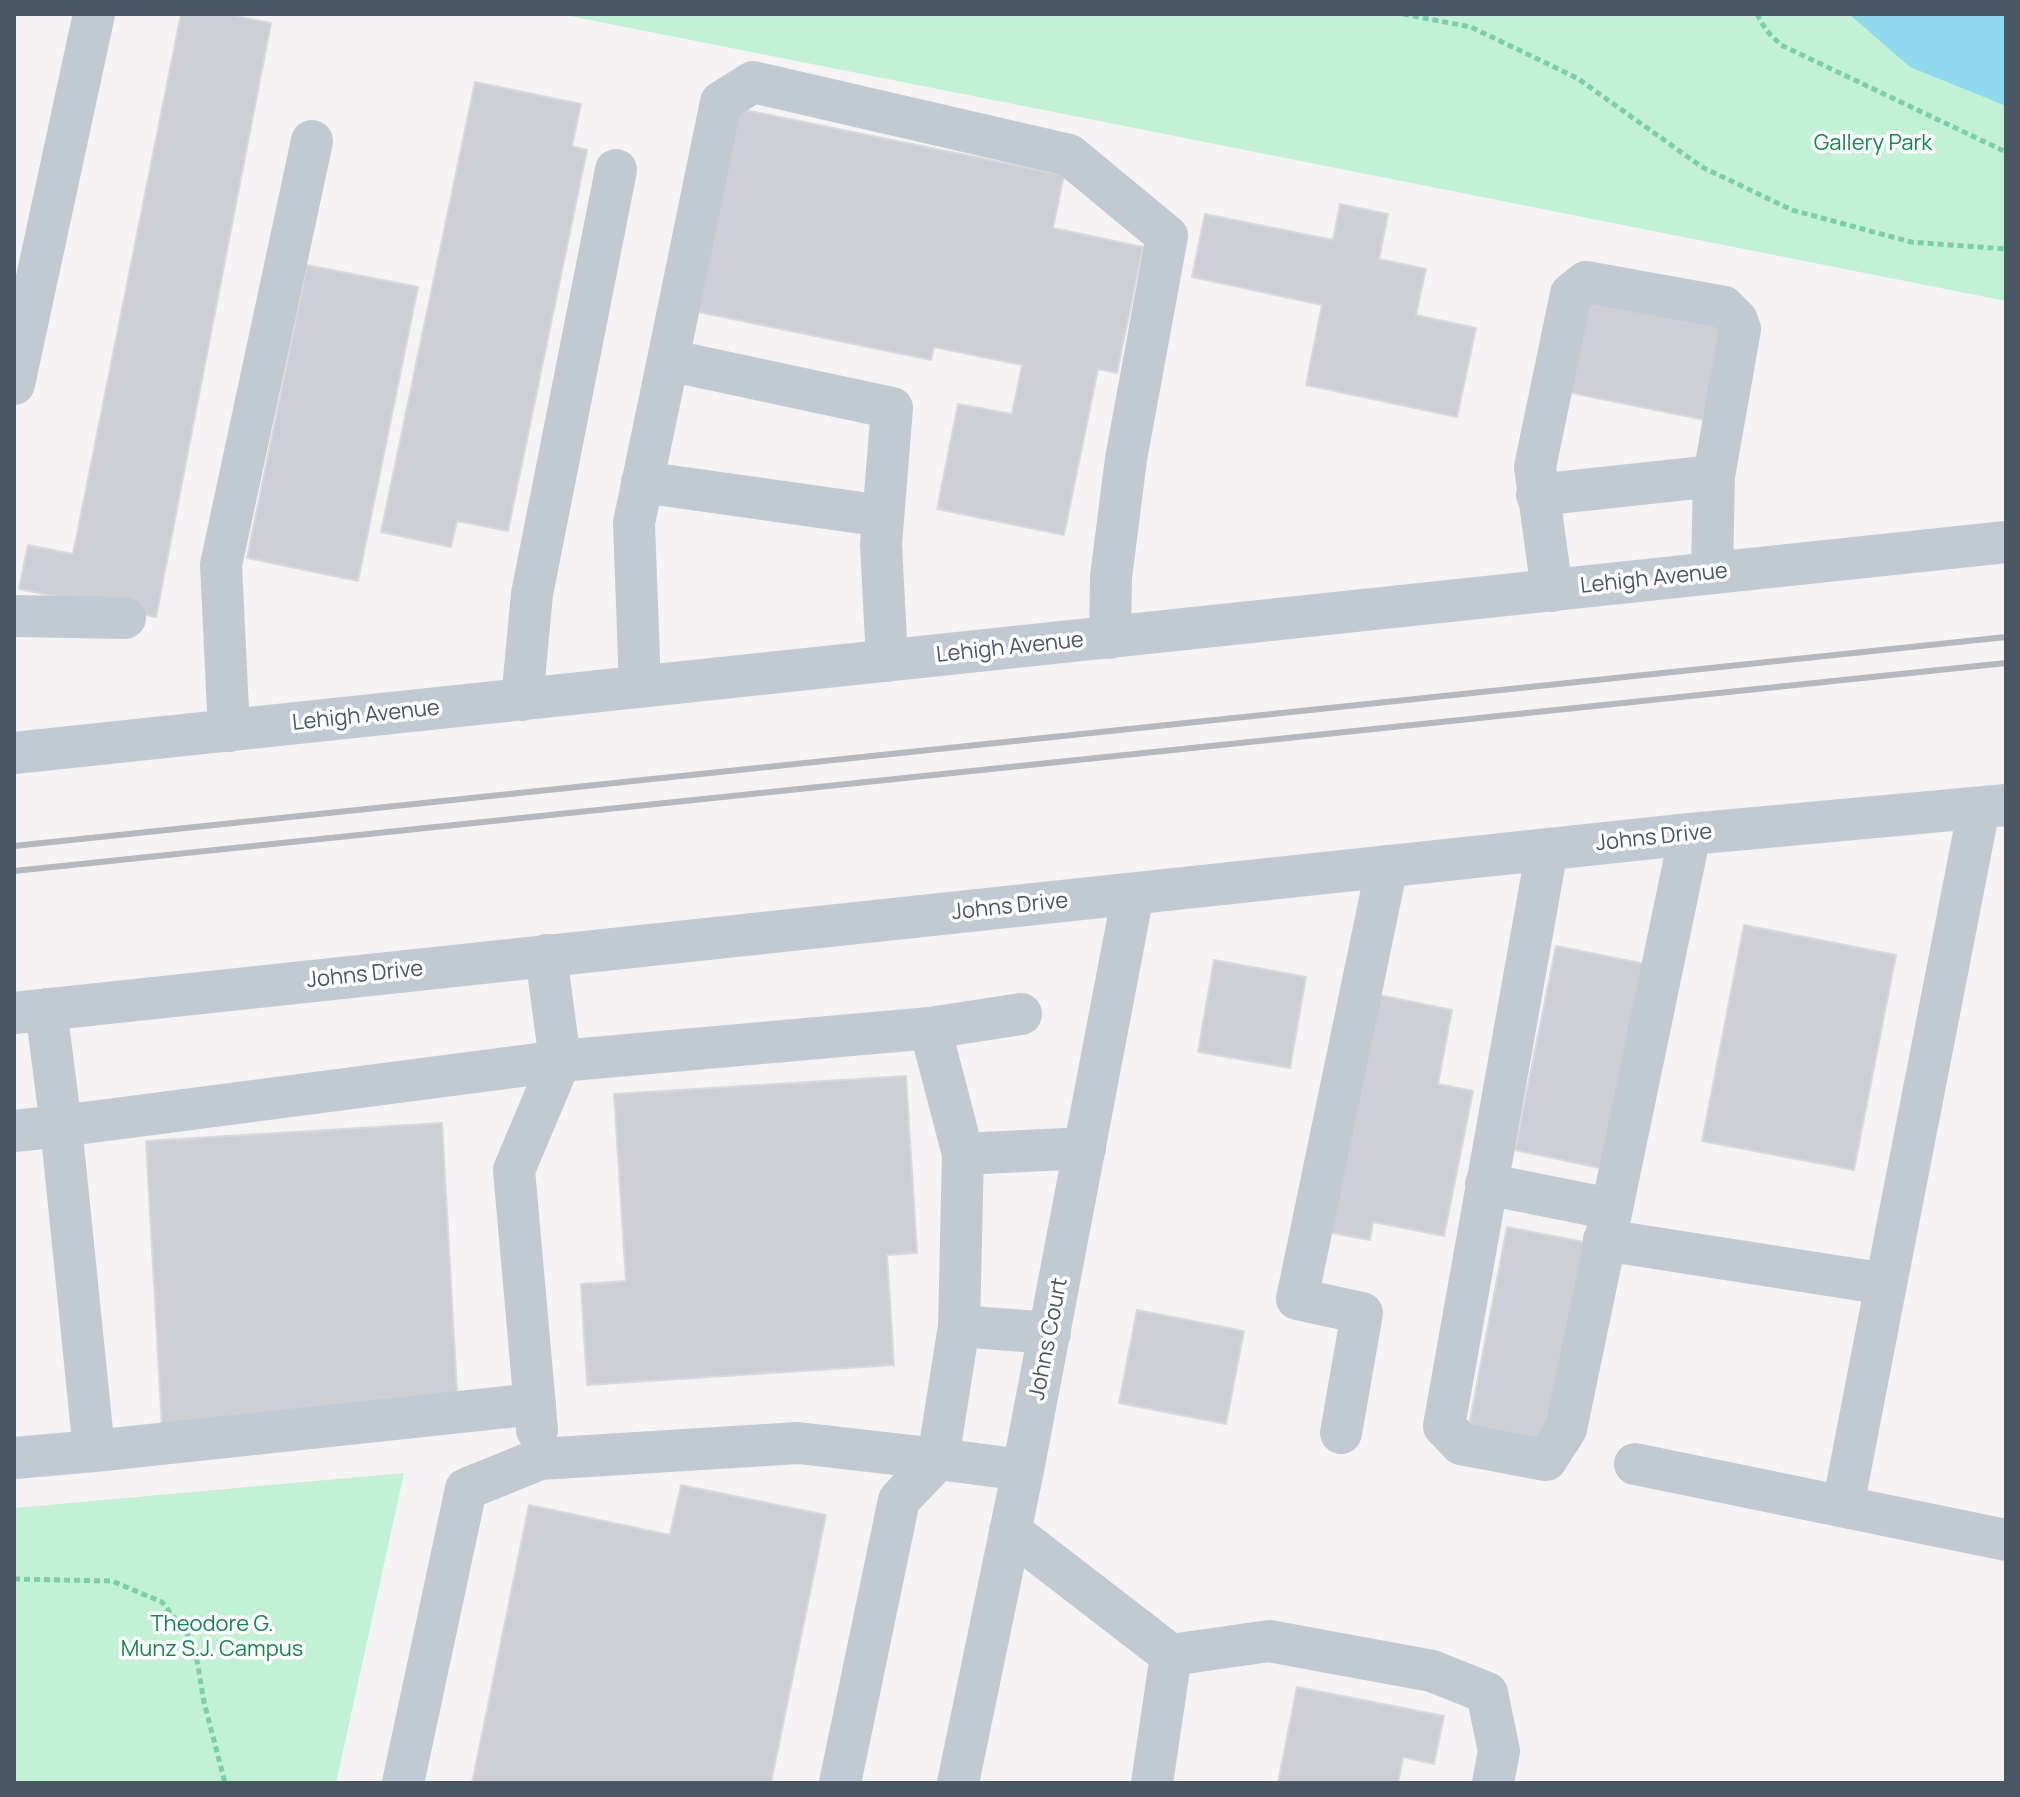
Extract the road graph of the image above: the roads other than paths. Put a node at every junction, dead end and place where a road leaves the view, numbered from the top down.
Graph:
1 (94, 14) edge
2 (312, 141) dead end
3 (616, 170) dead end
4 (668, 360) junction
5 (14, 384) edge
6 (1714, 476) junction
7 (642, 482) junction
8 (1537, 495) junction
9 (883, 516) junction
10 (2006, 542) edge
11 (1712, 572) junction
12 (1552, 591) junction
13 (14, 616) edge
14 (125, 618) dead end
15 (1110, 638) junction
16 (887, 661) junction
17 (640, 687) junction
18 (522, 700) junction
19 (229, 731) junction
20 (14, 753) edge
21 (1992, 807) edge
22 (1690, 834) junction
23 (1547, 849) junction
24 (1387, 866) junction
25 (1133, 894) junction
26 (546, 955) junction
27 (30, 1011) edge
28 (1021, 1014) dead end
29 (930, 1028) junction
30 (560, 1061) junction
31 (61, 1126) junction
32 (14, 1131) edge
33 (1085, 1148) junction
34 (963, 1154) junction
35 (1486, 1184) junction
36 (1608, 1224) junction
37 (1886, 1284) junction
38 (959, 1326) junction
39 (1050, 1333) junction
40 (535, 1404) junction
41 (1341, 1433) dead end
42 (94, 1451) junction
43 (14, 1458) edge
44 (540, 1459) junction
45 (938, 1459) junction
46 (1635, 1464) dead end
47 (1023, 1470) junction
48 (1843, 1506) junction
49 (1010, 1531) junction
50 (2006, 1540) edge
51 (1171, 1655) junction
52 (403, 1783) edge
53 (840, 1783) edge
54 (958, 1783) edge
55 (1152, 1783) edge
56 (1493, 1783) edge

1 - 5 street
2 - 19 street
3 - 18 street
4 - 7 street
4 - 9 street
4 - 15 street
6 - 8 street
6 - 8 street
6 - 11 street
7 - 9 street
7 - 17 street
8 - 12 street
9 - 16 street
10 - 11 street, Lehigh Avenue
11 - 12 street, Lehigh Avenue
12 - 15 street, Lehigh Avenue
13 - 14 street
15 - 16 street, Lehigh Avenue
16 - 17 street, Lehigh Avenue
17 - 18 street, Lehigh Avenue
18 - 19 street, Lehigh Avenue
19 - 20 street, Lehigh Avenue
21 - 22 street, Johns Drive
21 - 37 street
22 - 23 street, Johns Drive
22 - 36 street
23 - 24 street, Johns Drive
23 - 35 street
24 - 25 street, Johns Drive
24 - 41 street
25 - 26 street, Johns Drive
25 - 33 street, Johns Court
26 - 27 street, Johns Drive
26 - 30 street
27 - 31 street
28 - 29 street
29 - 30 street
29 - 34 street
30 - 31 street
30 - 40 street
31 - 32 street
31 - 42 street
33 - 34 street
33 - 39 street, Johns Court
34 - 38 street
35 - 36 street
35 - 36 street
36 - 37 street
37 - 48 street
38 - 39 street
38 - 45 street
39 - 47 street, Johns Court
40 - 42 street
40 - 44 street
42 - 43 street
44 - 45 street
44 - 52 street
45 - 47 street
45 - 53 street
46 - 48 street
47 - 49 street, Johns Court
48 - 50 street
49 - 51 street
49 - 54 street, Johns Court
51 - 55 street
51 - 56 street

